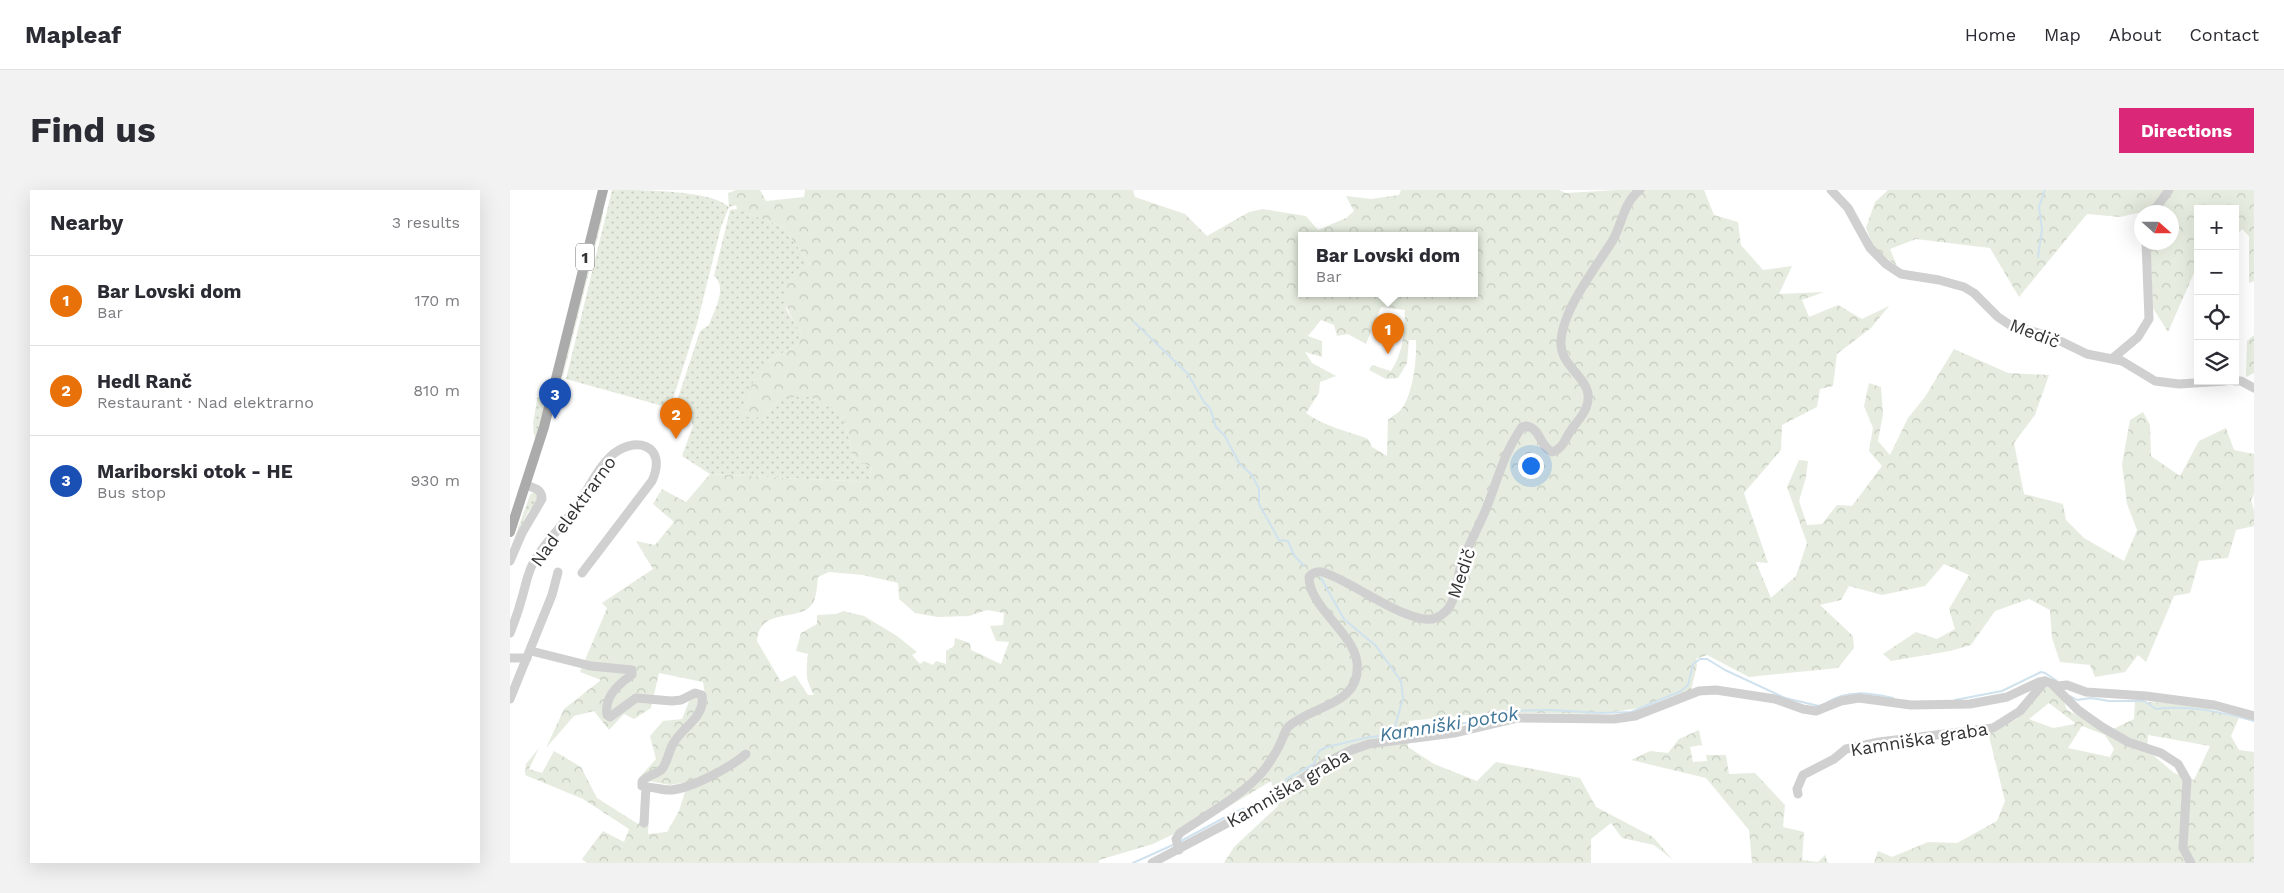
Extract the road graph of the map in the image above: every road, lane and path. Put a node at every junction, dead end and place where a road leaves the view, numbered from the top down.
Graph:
1 (603, 190) edge
2 (1640, 190) edge
3 (1831, 190) edge
4 (2169, 190) edge
5 (2158, 205) edge
6 (2146, 250) edge
7 (2113, 358) junction
8 (2239, 381) edge
9 (2194, 384) edge
10 (2254, 388) edge
11 (526, 485) junction
12 (510, 532) edge
13 (510, 561) edge
14 (558, 572) dead end
15 (582, 573) dead end
16 (510, 633) edge
17 (529, 654) junction
18 (510, 658) edge
19 (2055, 684) junction
20 (510, 699) edge
21 (2254, 716) edge
22 (746, 754) dead end
23 (646, 788) junction
24 (1798, 794) dead end
25 (644, 822) dead end
26 (1178, 845) junction
27 (1152, 863) edge
28 (2191, 863) edge

1 - 11 main road, 1
2 - 26 street, Medič
3 - 7 street, Medič
4 - 5 street
6 - 7 street
7 - 9 street, Medič
8 - 10 street
11 - 12 main road, 1
11 - 13 street, Nad elektrarno
14 - 17 street
15 - 16 street, Nad elektrarno
17 - 18 street
17 - 20 street
17 - 23 street
19 - 21 street
19 - 24 street, Kamniška graba
19 - 26 street, Kamniška graba
19 - 28 street
22 - 23 street
23 - 25 street
26 - 27 street, Kamniška graba

